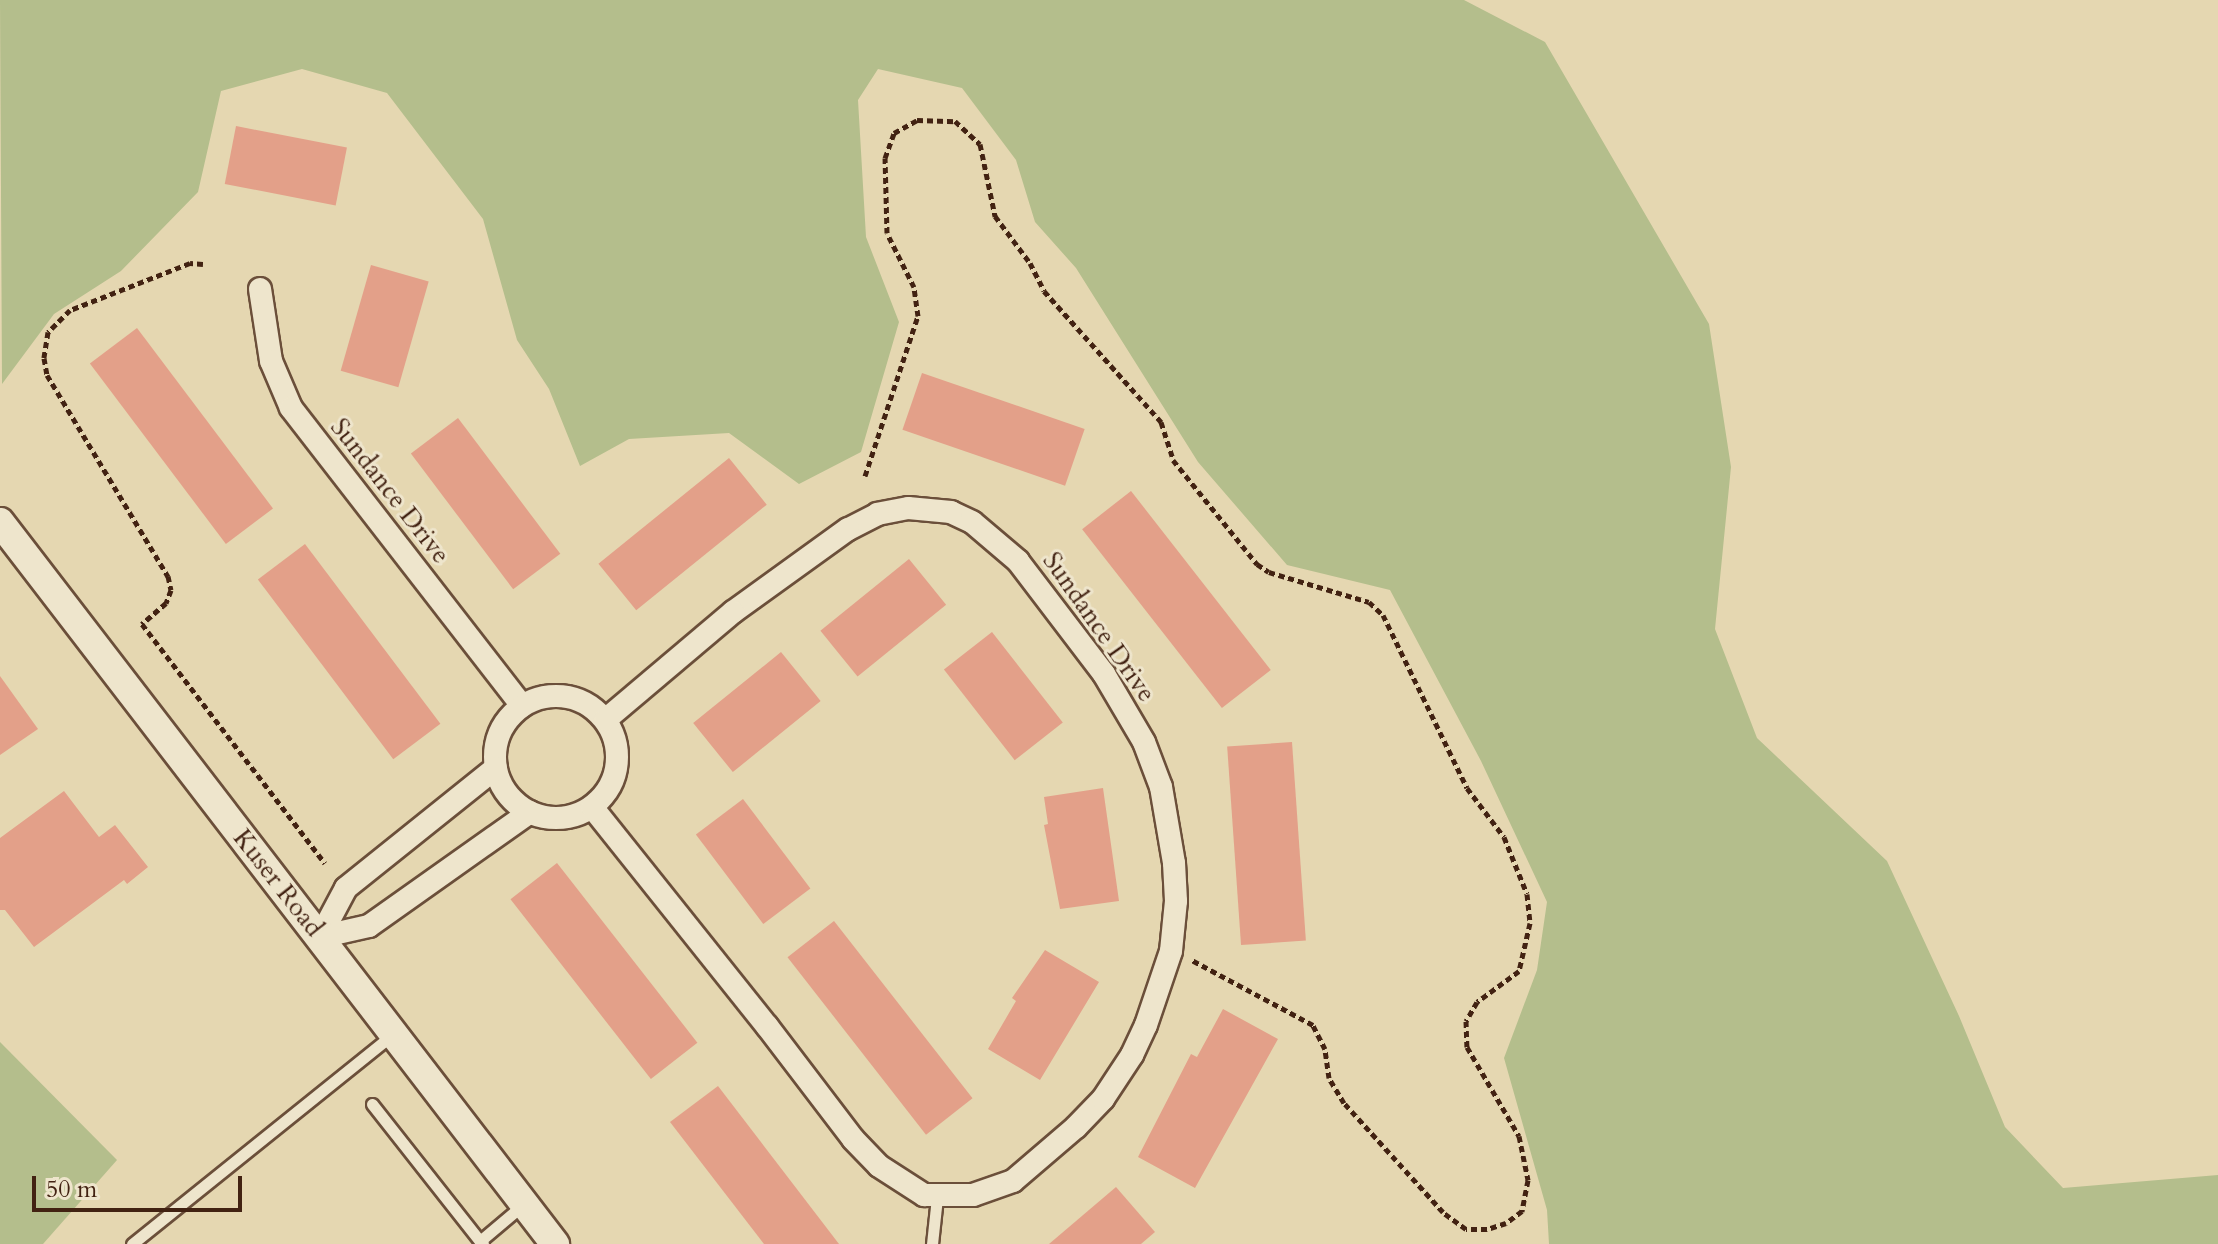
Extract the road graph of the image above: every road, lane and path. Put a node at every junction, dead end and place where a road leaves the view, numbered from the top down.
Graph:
1 (203, 264) dead end
2 (260, 289) dead end
3 (865, 476) dead end
4 (0, 522) edge
5 (522, 706) junction
6 (605, 720) junction
7 (496, 768) junction
8 (592, 807) junction
9 (530, 812) junction
10 (325, 863) dead end
11 (320, 937) junction
12 (1191, 960) dead end
13 (393, 1034) junction
14 (372, 1104) dead end
15 (937, 1197) junction
16 (524, 1204) junction
17 (481, 1242) edge
18 (132, 1244) edge
19 (555, 1244) edge
20 (932, 1244) edge

1 - 10 path
2 - 5 street, Sundance Drive
3 - 12 path
4 - 11 street, Kuser Road
5 - 6 street
5 - 7 street
6 - 8 street
6 - 15 street, Sundance Drive
7 - 9 street
7 - 11 street
8 - 9 street
8 - 15 street, Sundance Drive
9 - 11 street
11 - 13 street, Kuser Road
13 - 16 street, Kuser Road
13 - 18 lane
14 - 17 lane
15 - 20 lane
16 - 17 lane
16 - 19 street, Kuser Road

